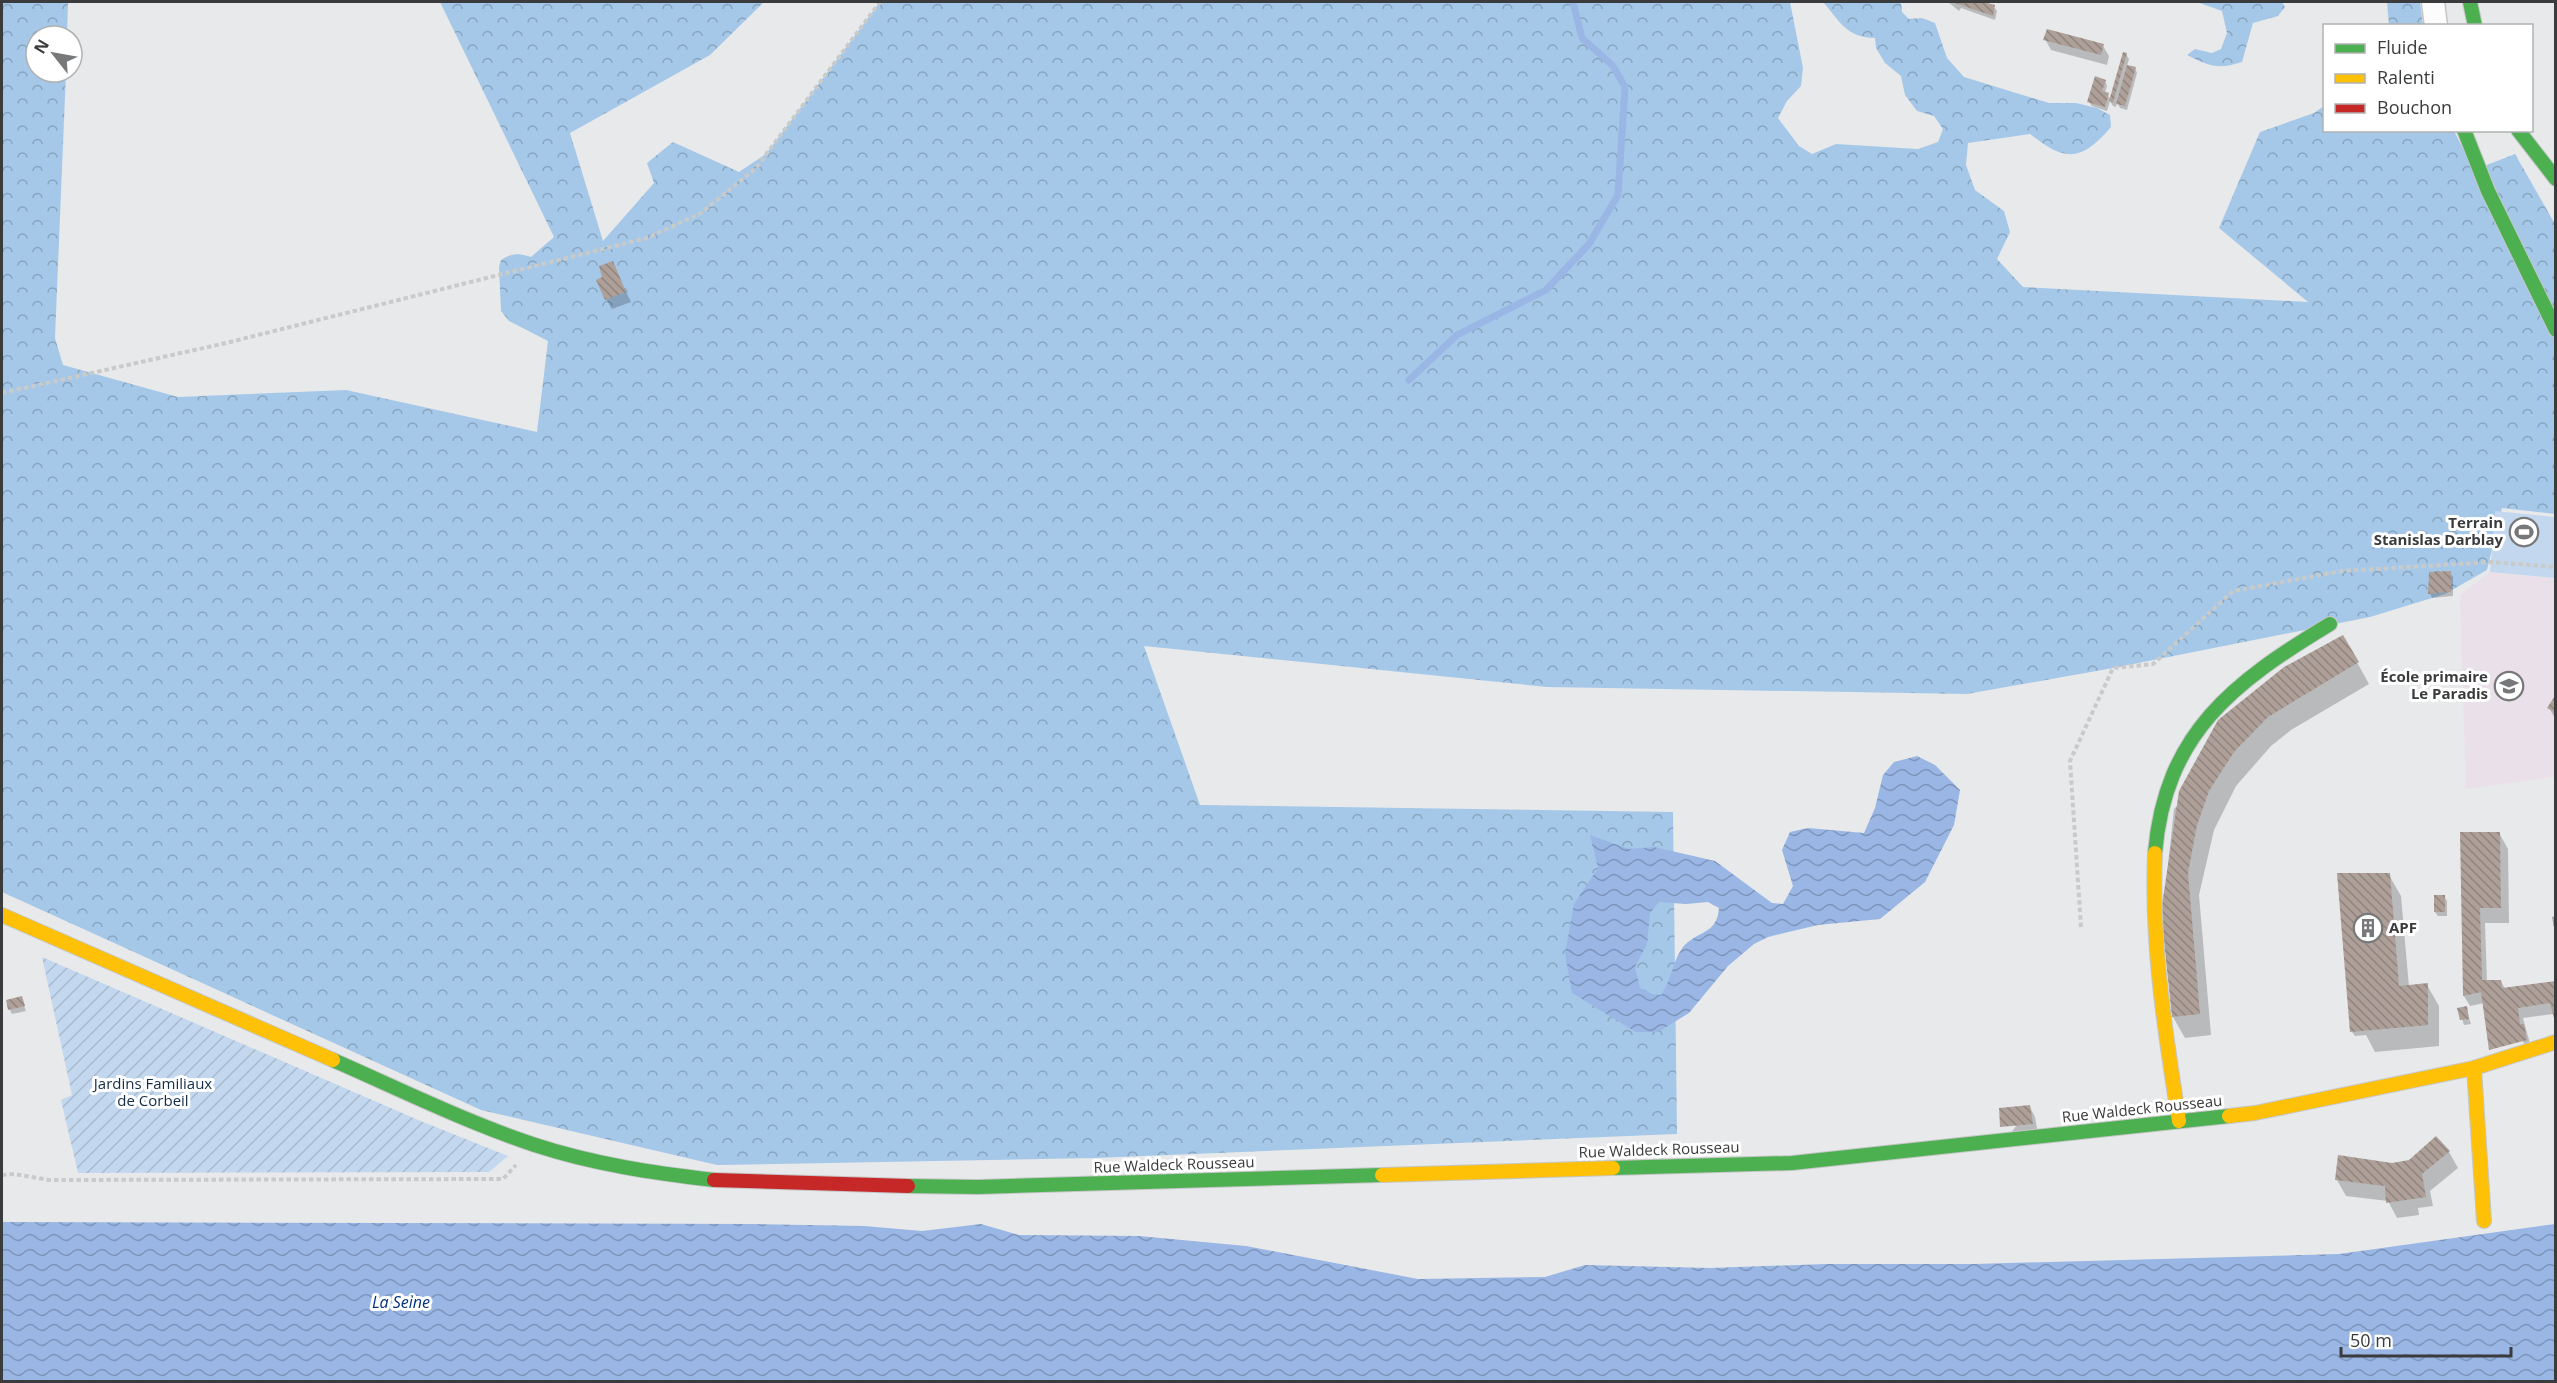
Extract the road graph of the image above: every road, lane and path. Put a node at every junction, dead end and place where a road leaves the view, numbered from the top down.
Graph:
1 (880, 2) edge
2 (2433, 2) edge
3 (2470, 2) edge
4 (2436, 24) edge
5 (2475, 24) edge
6 (2464, 132) edge
7 (2520, 132) edge
8 (2556, 179) edge
9 (2556, 330) edge
10 (2, 393) edge
11 (2330, 624) dead end
12 (2, 915) edge
13 (2556, 1042) edge
14 (2474, 1068) junction
15 (2179, 1121) junction
16 (535, 1145) junction
17 (2, 1174) edge
18 (2484, 1221) dead end

1 - 10 path
2 - 4 street
3 - 5 main road
6 - 9 main road
7 - 8 main road
11 - 15 main road
12 - 16 main road, Rue Waldeck Rousseau
13 - 14 main road, Rue Waldeck Rousseau
14 - 15 main road, Rue Waldeck Rousseau
14 - 18 main road
15 - 16 main road, Rue Waldeck Rousseau
16 - 17 path

